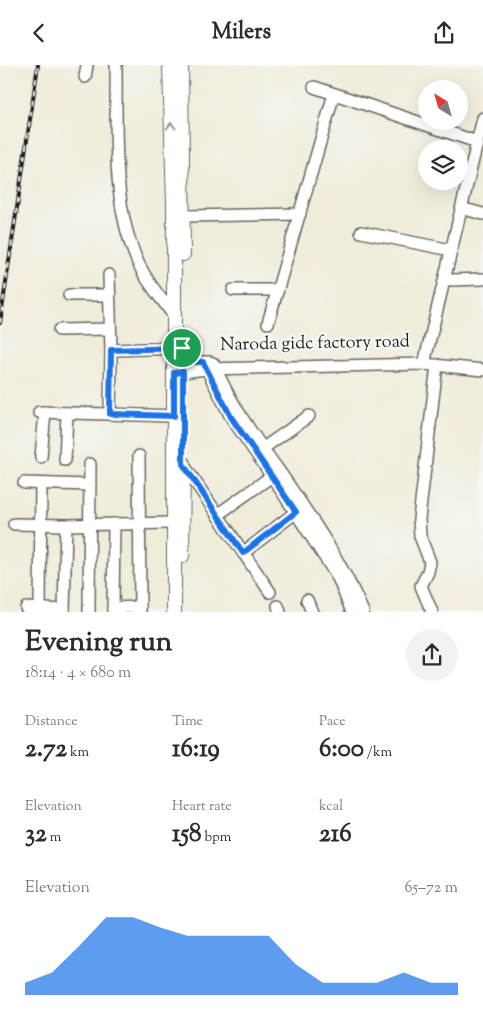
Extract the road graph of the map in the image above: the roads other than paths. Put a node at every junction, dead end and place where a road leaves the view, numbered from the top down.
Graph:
1 (116, 65) edge
2 (170, 65) edge
3 (181, 65) edge
4 (314, 87) dead end
5 (334, 94) junction
6 (483, 118) edge
7 (480, 145) edge
8 (468, 210) junction
9 (300, 214) junction
10 (483, 214) edge
11 (184, 216) junction
12 (361, 232) dead end
13 (451, 250) junction
14 (109, 275) dead end
15 (483, 279) edge
16 (451, 280) junction
17 (234, 290) dead end
18 (278, 290) junction
19 (69, 295) dead end
20 (109, 295) junction
21 (174, 316) junction
22 (268, 323) dead end
23 (110, 329) junction
24 (59, 330) dead end
25 (111, 350) junction
26 (179, 361) junction
27 (430, 362) junction
28 (483, 363) edge
29 (209, 365) junction
30 (483, 370) edge
31 (67, 413) junction
32 (110, 414) junction
33 (174, 416) junction
34 (310, 416) dead end
35 (262, 449) junction
36 (140, 456) dead end
37 (41, 457) dead end
38 (65, 460) dead end
39 (90, 464) dead end
40 (183, 464) junction
41 (272, 476) junction
42 (24, 483) dead end
43 (41, 484) junction
44 (90, 485) junction
45 (296, 512) junction
46 (217, 515) junction
47 (172, 523) junction
48 (14, 524) dead end
49 (40, 524) junction
50 (139, 524) junction
51 (66, 525) junction
52 (90, 525) junction
53 (114, 525) junction
54 (243, 553) junction
55 (270, 592) dead end
56 (307, 600) dead end
57 (26, 608) dead end
58 (140, 609) edge
59 (40, 610) edge
60 (113, 610) edge
61 (64, 611) edge
62 (89, 612) edge
63 (174, 612) edge
64 (181, 612) edge
65 (312, 612) edge
66 (352, 612) edge
67 (363, 612) edge
68 (432, 612) edge

1 - 21 street
21 -> 2 main road
3 - 11 main road
4 - 5 street
5 - 7 street
5 - 9 street
6 - 7 street, Naroda gidc factory road
7 - 8 street, Naroda gidc factory road
7 - 13 street, Naroda gidc factory road
8 - 10 street
8 - 16 street, Naroda gidc factory road
9 - 11 street
9 - 18 street
11 - 26 main road
12 - 13 street
13 - 27 street, Naroda gidc factory road
14 - 20 street
15 - 16 street
16 - 27 street, Naroda gidc factory road
17 - 18 street
18 - 22 street
19 - 20 street
20 - 23 street
21 - 26 main road
23 - 24 street
23 - 25 street
25 - 26 street, Naroda gidc factory road
25 - 32 street
26 - 29 street, Naroda gidc factory road
26 - 33 main road
26 - 40 main road
27 - 28 street, Naroda gidc factory road
27 - 29 street, Naroda gidc factory road
27 - 30 street, Naroda gidc factory road
27 - 68 street
29 - 35 street
29 - 41 street
31 - 32 street
31 - 37 street
31 - 38 street
32 - 33 street
33 - 47 main road
34 - 35 street
35 - 67 street
36 - 50 street
39 - 44 street
40 - 46 street
40 - 64 main road
41 - 45 street
41 - 46 street
42 - 43 street
43 - 44 street
43 - 49 street
44 - 52 street
45 - 54 street
45 - 66 street
46 - 54 street
47 - 50 street
47 - 63 main road
48 - 49 street
49 - 51 street
49 - 59 street
50 - 53 street
50 - 58 street
51 - 52 street
51 - 61 street
52 - 53 street
52 - 62 street
53 - 60 street
54 - 55 street
56 - 65 street
57 - 59 street
58 - 60 street
59 - 61 street

